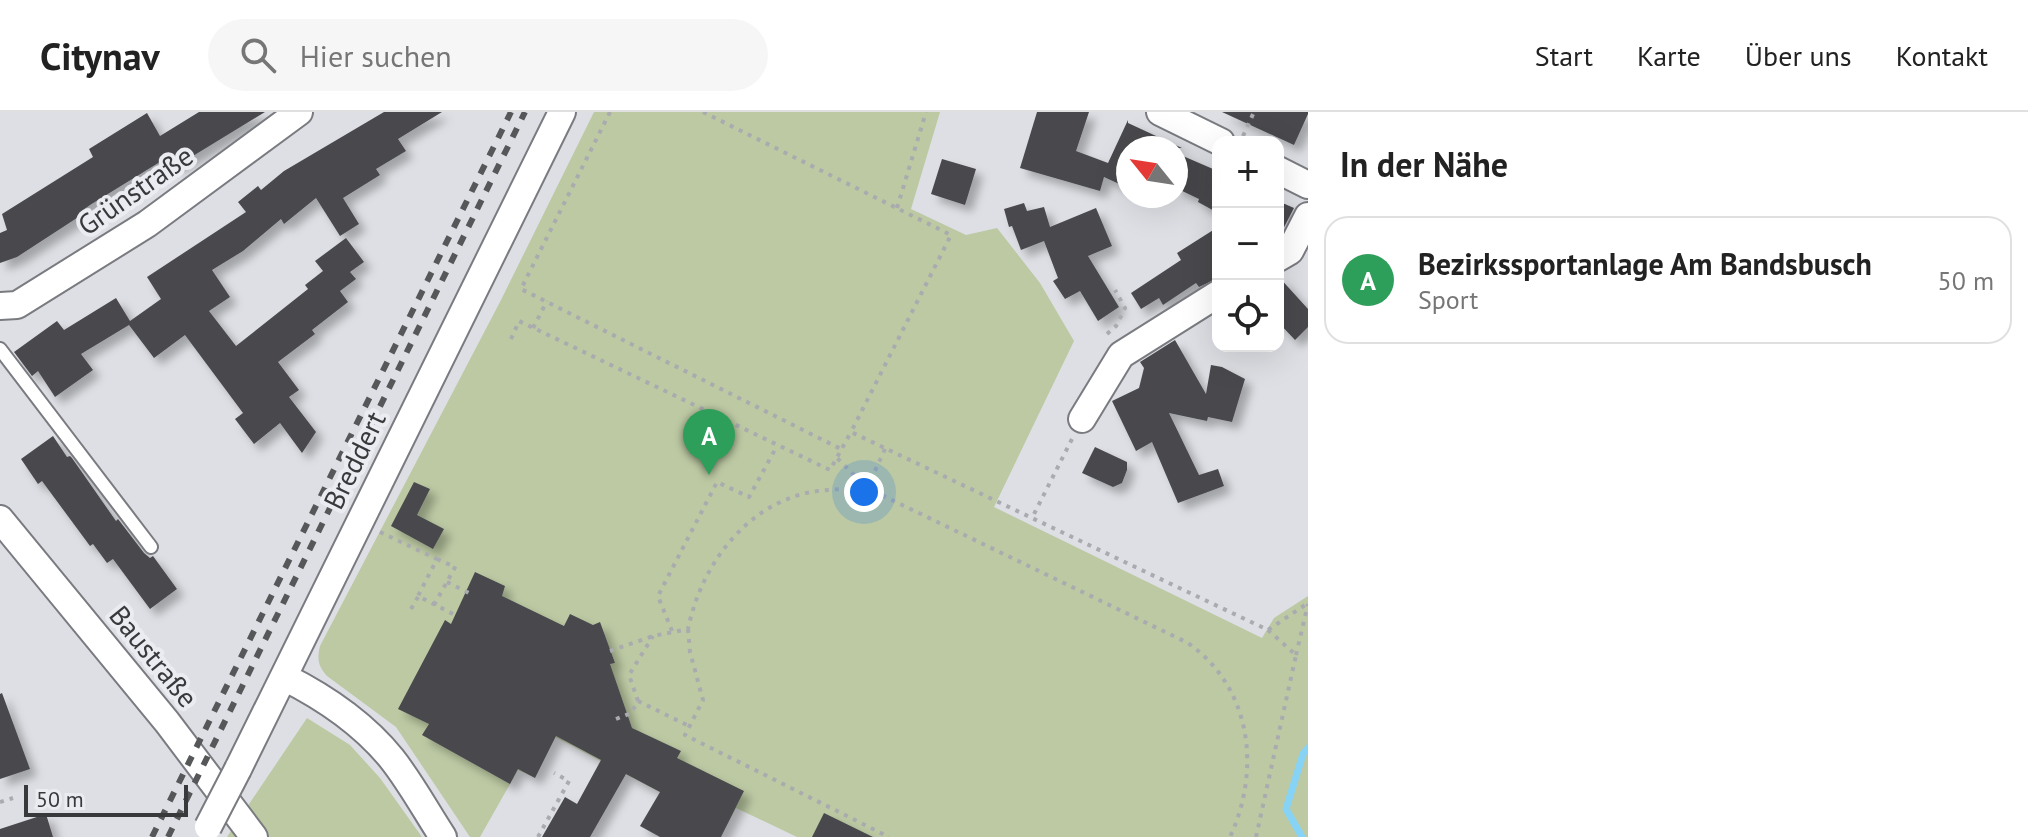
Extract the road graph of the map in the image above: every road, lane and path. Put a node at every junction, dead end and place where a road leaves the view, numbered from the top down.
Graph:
1 (299, 112) edge
2 (562, 112) edge
3 (610, 112) edge
4 (703, 112) edge
5 (926, 112) edge
6 (1160, 112) edge
7 (1254, 112) edge
8 (1243, 136) edge
9 (1212, 138) edge
10 (1284, 173) edge
11 (1308, 185) edge
12 (897, 208) junction
13 (1308, 216) edge
14 (1284, 254) edge
15 (1115, 290) dead end
16 (1212, 298) edge
17 (547, 301) junction
18 (0, 306) edge
19 (533, 328) junction
20 (511, 339) dead end
21 (0, 349) edge
22 (1121, 355) junction
23 (1082, 419) joint
24 (851, 432) junction
25 (777, 446) junction
26 (841, 449) junction
27 (885, 449) junction
28 (837, 458) junction
29 (867, 488) junction
30 (1032, 518) junction
31 (0, 519) edge
32 (371, 528) dead end
33 (415, 539) dead end
34 (410, 546) junction
35 (151, 547) dead end
36 (437, 559) junction
37 (447, 582) junction
38 (471, 594) dead end
39 (418, 596) junction
40 (1308, 604) edge
41 (434, 605) junction
42 (411, 609) dead end
43 (455, 615) dead end
44 (688, 629) junction
45 (1268, 630) junction
46 (672, 631) junction
47 (653, 636) junction
48 (610, 651) dead end
49 (1296, 655) junction
50 (284, 677) junction
51 (638, 701) junction
52 (616, 719) dead end
53 (689, 726) junction
54 (554, 773) dead end
55 (13, 798) dead end
56 (0, 802) edge
57 (205, 832) edge
58 (254, 837) edge
59 (443, 837) edge
60 (538, 837) edge
61 (889, 837) edge
62 (1230, 837) edge
63 (1256, 837) edge

1 - 18 street, Grünstraße
2 - 50 street, Breddert
3 - 17 path
4 - 12 path
5 - 12 path
6 - 9 street
7 - 8 path
10 - 11 street
12 - 24 path
13 - 14 street
15 - 22 path
16 - 22 street
17 - 19 path
17 - 26 path
19 - 20 path
19 - 25 path
21 - 35 lane
22 - 23 street
23 - 30 path
24 - 26 path
24 - 27 path
25 - 28 path
25 - 46 path
26 - 28 path
27 - 29 path
27 - 30 path
28 - 29 path
29 - 44 path
29 - 62 path
30 - 45 path
31 - 58 street, Baustraße
32 - 34 path
33 - 34 path
34 - 36 path
36 - 37 path
36 - 39 path
37 - 38 path
37 - 41 path
39 - 41 path
39 - 42 path
40 - 45 path
40 - 49 path
41 - 43 path
44 - 46 path
44 - 53 path
45 - 49 path
46 - 47 path
47 - 48 path
47 - 51 path
49 - 63 path
50 - 57 street, Breddert, bridge
50 - 59 street
51 - 52 path
51 - 53 path
53 - 61 path
54 - 60 path
55 - 56 path

